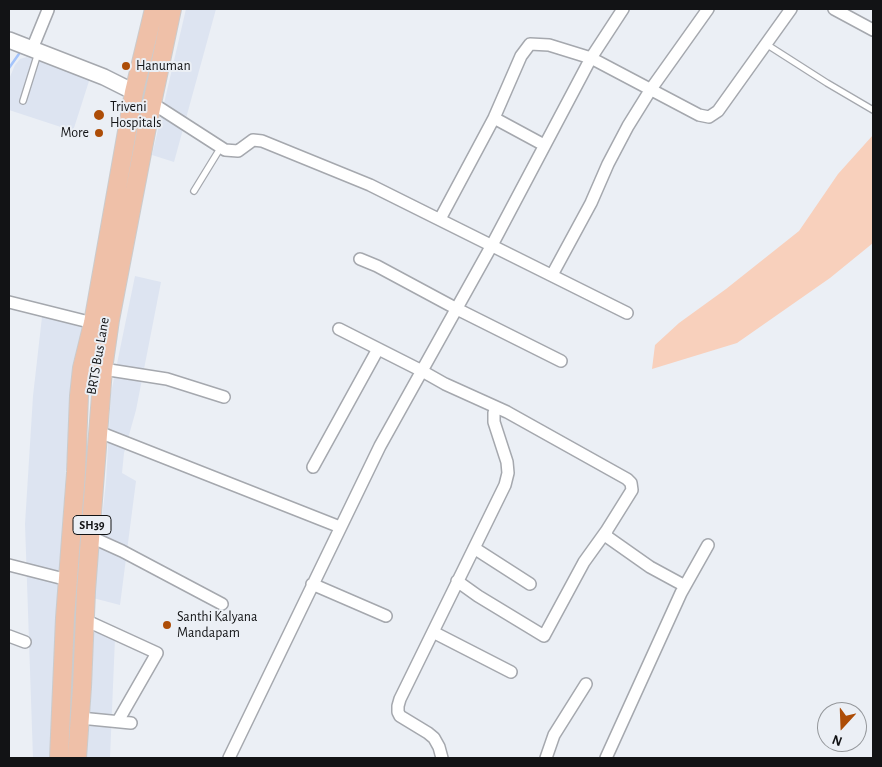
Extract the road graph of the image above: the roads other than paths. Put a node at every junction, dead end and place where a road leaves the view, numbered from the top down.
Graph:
1 (154, 9) edge
2 (163, 9) edge
3 (172, 9) edge
4 (623, 9) edge
5 (708, 9) edge
6 (791, 9) edge
7 (834, 9) edge
8 (48, 10) dead end
9 (873, 30) edge
10 (766, 44) junction
11 (26, 46) edge
12 (591, 58) junction
13 (651, 89) junction
14 (143, 98) junction
15 (24, 101) dead end
16 (873, 110) edge
17 (494, 118) junction
18 (544, 145) junction
19 (221, 147) junction
20 (194, 191) dead end
21 (440, 219) junction
22 (492, 245) junction
23 (360, 259) dead end
24 (552, 275) junction
25 (9, 302) edge
26 (457, 309) junction
27 (627, 313) dead end
28 (93, 323) junction
29 (339, 329) dead end
30 (378, 349) junction
31 (561, 361) dead end
32 (103, 369) junction
33 (422, 371) junction
34 (224, 397) dead end
35 (496, 407) junction
36 (99, 432) junction
37 (313, 467) dead end
38 (340, 527) junction
39 (607, 530) junction
40 (91, 537) junction
41 (708, 546) dead end
42 (474, 548) junction
43 (9, 565) edge
44 (68, 580) junction
45 (457, 581) junction
46 (312, 584) junction
47 (530, 584) dead end
48 (685, 586) junction
49 (222, 604) dead end
50 (386, 616) dead end
51 (85, 620) junction
52 (433, 632) junction
53 (9, 636) edge
54 (25, 642) dead end
55 (511, 672) dead end
56 (586, 684) dead end
57 (77, 719) junction
58 (118, 722) junction
59 (131, 723) dead end
60 (61, 726) junction
61 (60, 758) edge
62 (77, 758) edge
63 (229, 758) edge
64 (442, 758) edge
65 (546, 758) edge
66 (606, 758) edge

1 - 14 main road, SH39
2 - 14 main road, BRTS Bus Lane
3 - 14 main road, SH39
4 - 12 street
5 - 13 street
6 - 10 street
7 - 9 street
8 - 11 street
10 - 13 street
10 - 16 lane
11 - 14 street
11 - 15 lane
12 - 13 street
12 - 17 street
12 - 18 street
13 - 24 street
14 - 19 street
14 - 28 main road, SH39
14 - 32 main road, SH39
14 - 57 main road, BRTS Bus Lane
17 - 18 street
17 - 21 street
18 - 22 street
19 - 20 lane
19 - 21 street
21 - 22 street
22 - 24 street
22 - 26 street
23 - 26 street
24 - 27 street
25 - 28 street
26 - 31 street
26 - 33 street
28 - 44 main road, SH39
29 - 30 street
30 - 33 street
30 - 37 street
32 - 34 street
32 - 36 main road, SH39
33 - 35 street
33 - 38 street
35 - 39 street
35 - 42 street
36 - 38 street
36 - 40 main road, SH39
38 - 46 street
39 - 45 street
39 - 48 street
40 - 49 street
40 - 51 main road, SH39
41 - 48 street
42 - 45 street
42 - 47 street
43 - 44 street
44 - 60 main road, SH39
45 - 52 street
46 - 50 street
46 - 63 street
48 - 66 street
51 - 57 main road, SH39
51 - 58 street
52 - 55 street
52 - 64 street
53 - 54 street
56 - 65 street
57 - 58 street
57 - 60 main road
57 - 62 main road, SH39
58 - 59 street
60 - 61 main road, SH39

